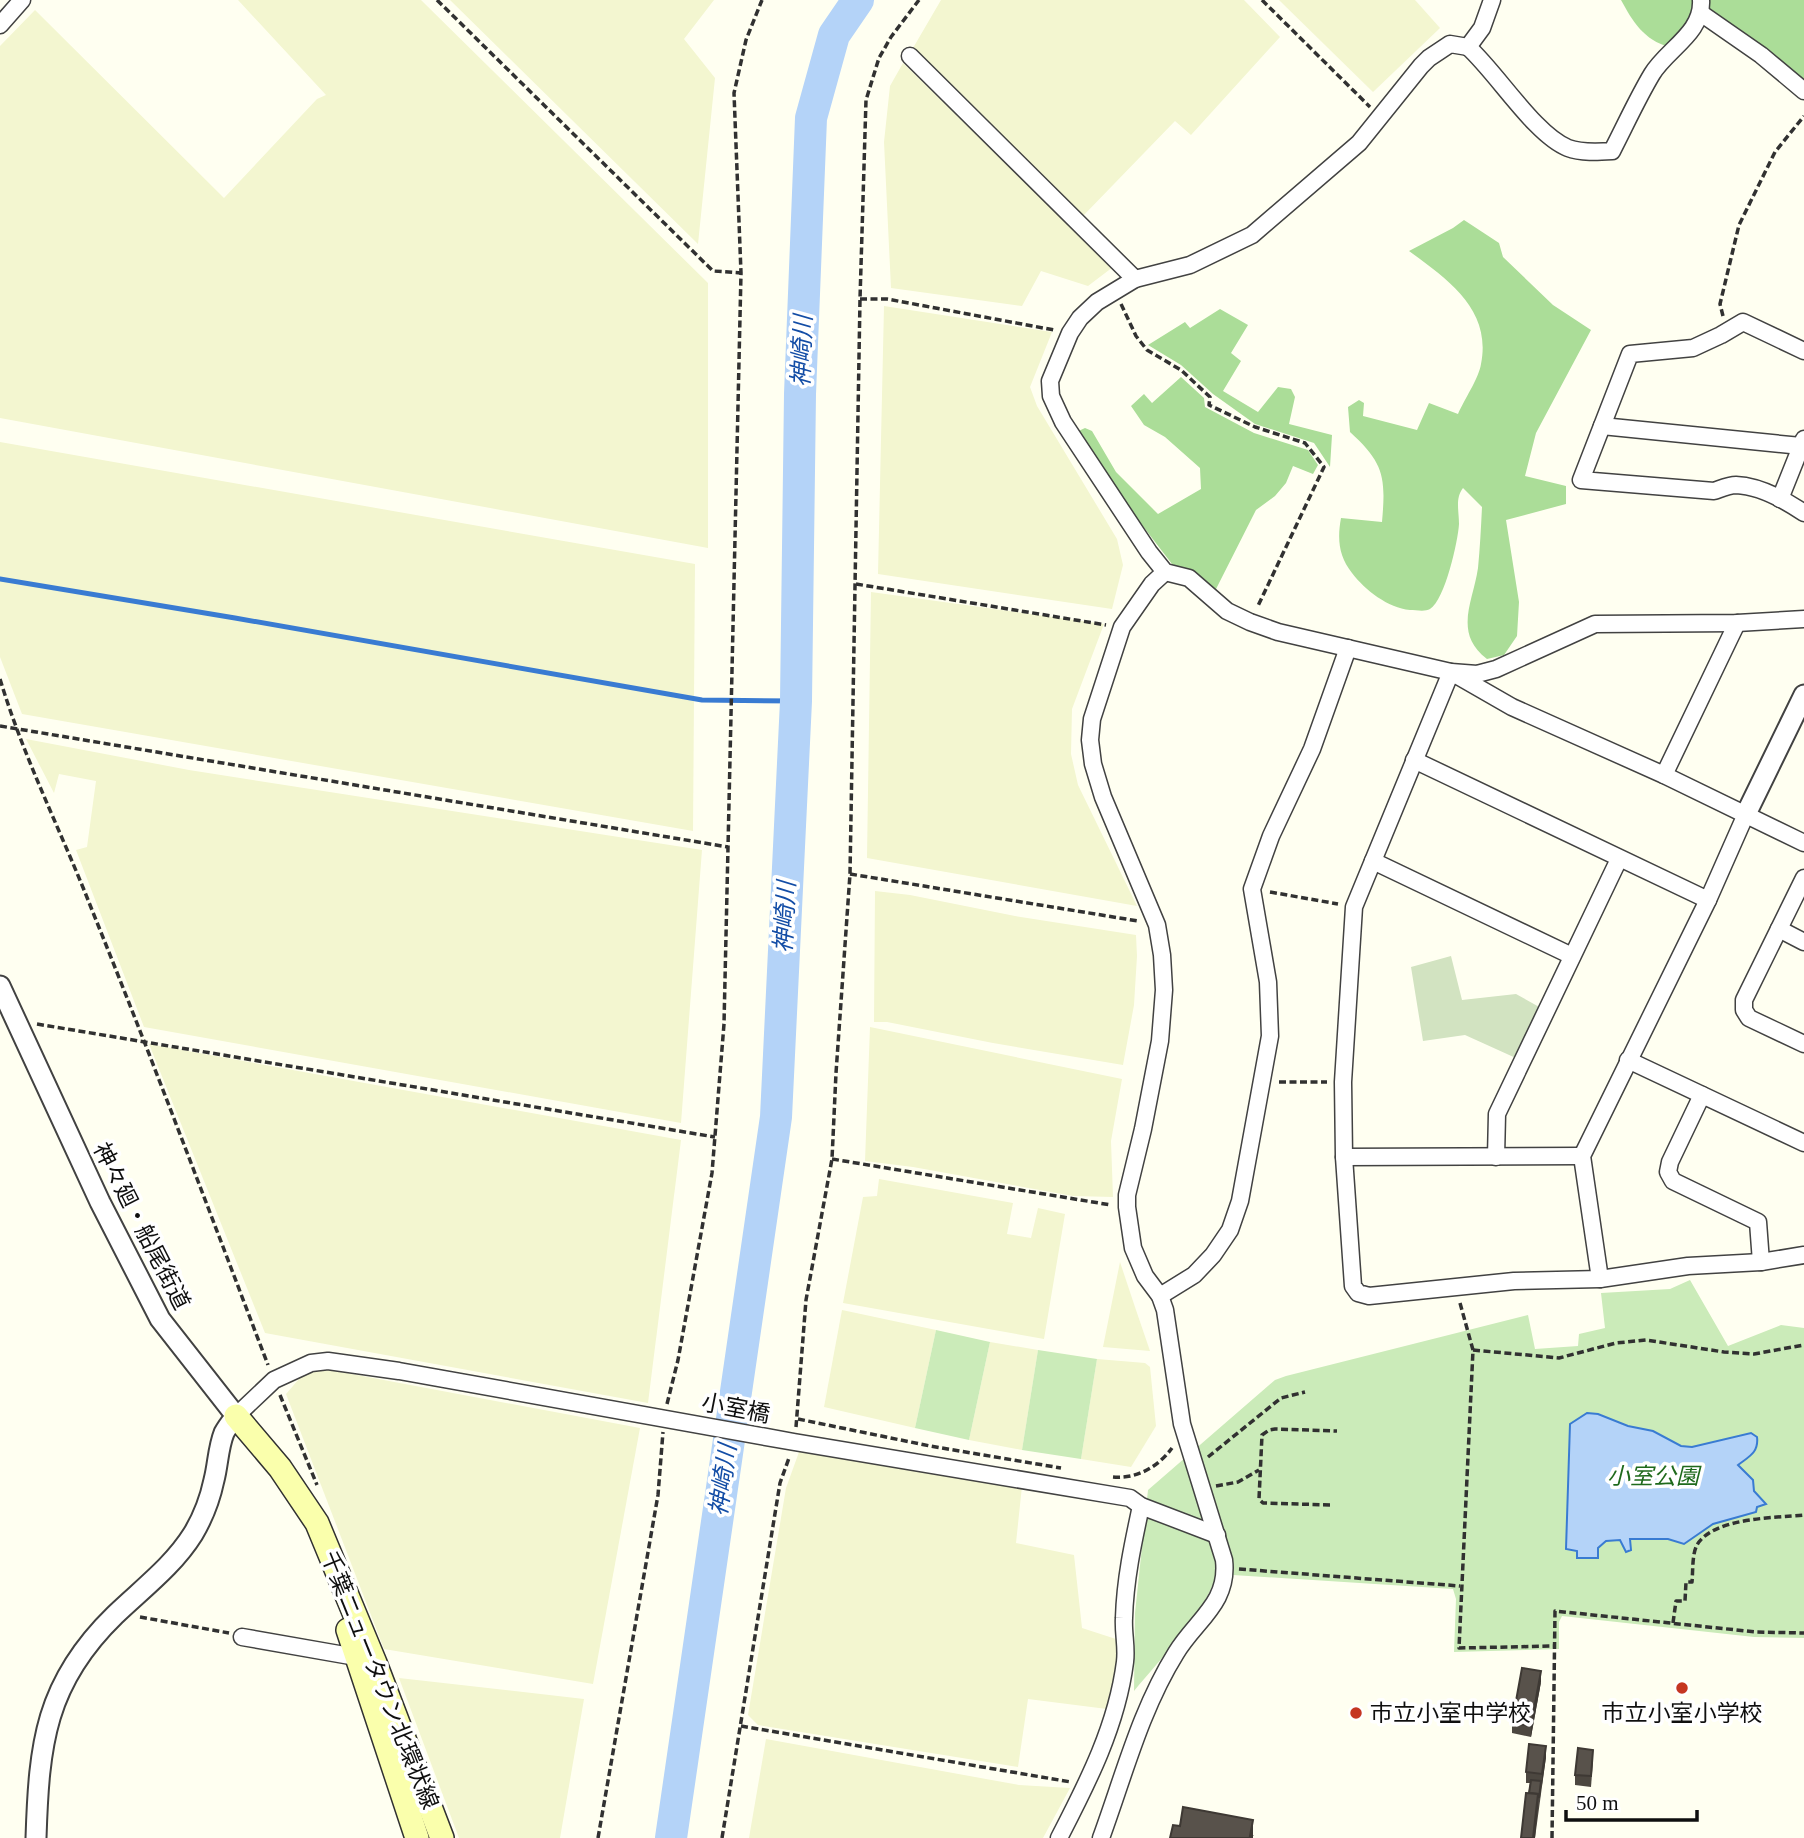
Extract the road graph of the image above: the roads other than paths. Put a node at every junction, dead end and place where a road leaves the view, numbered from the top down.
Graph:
1 (22, 0) edge
2 (1492, 0) edge
3 (1702, 7) edge
4 (0, 25) edge
5 (1468, 47) junction
6 (910, 56) dead end
7 (1804, 90) edge
8 (1135, 279) junction
9 (1804, 351) edge
10 (1602, 426) junction
11 (1803, 443) edge
12 (1780, 499) junction
13 (1804, 513) edge
14 (1165, 572) junction
15 (1804, 619) edge
16 (1737, 623) junction
17 (1348, 648) junction
18 (1451, 672) junction
19 (1804, 695) edge
20 (1414, 760) junction
21 (1664, 775) junction
22 (1745, 814) junction
23 (1804, 843) edge
24 (1619, 859) junction
25 (1373, 861) junction
26 (1804, 878) edge
27 (1708, 900) junction
28 (1779, 929) junction
29 (1804, 942) edge
30 (1572, 956) junction
31 (0, 986) edge
32 (1804, 1044) edge
33 (1628, 1060) junction
34 (1702, 1095) junction
35 (1804, 1143) edge
36 (1582, 1156) junction
37 (1344, 1157) junction
38 (1496, 1157) junction
39 (1804, 1255) edge
40 (1761, 1262) junction
41 (1600, 1279) junction
42 (1160, 1296) junction
43 (236, 1416) junction
44 (1141, 1506) junction
45 (1212, 1521) junction
46 (317, 1523) junction
47 (242, 1637) road end
48 (356, 1657) junction
49 (36, 1838) edge
50 (417, 1838) edge
51 (442, 1838) edge
52 (1059, 1838) edge
53 (1101, 1838) edge

1 - 4 street
2 - 5 street
3 - 5 street
3 - 7 street
5 - 8 street
6 - 8 street
8 - 14 street
9 - 10 street
10 - 11 street
10 - 12 street
11 - 12 street
12 - 13 street
14 - 17 street
14 - 42 street
15 - 16 street
16 - 18 street
16 - 21 street
17 - 18 street
17 - 42 street
18 - 20 street
18 - 21 street
19 - 22 street
20 - 24 street
20 - 25 street
21 - 22 street
22 - 23 street
22 - 27 street
24 - 27 street
24 - 30 street
25 - 30 street
25 - 37 street
26 - 28 street
27 - 33 street
28 - 29 street
28 - 32 street
30 - 38 street
31 - 43 street, 神々廻・船尾街道
33 - 34 street
33 - 36 street
34 - 35 street
34 - 40 street
36 - 38 street
36 - 41 street
37 - 38 street
37 - 41 street
39 - 40 street
40 - 41 street
42 - 45 street
43 - 44 street, 小室橋
43 - 46 main road, 千葉ニュータウン北環状線
43 - 49 street
44 - 45 street, 小室橋
44 - 52 street
45 - 53 street
46 - 48 main road, 千葉ニュータウン北環状線
46 - 51 main road, 千葉ニュータウン北環状線
47 - 48 street
48 - 50 main road, 千葉ニュータウン北環状線

